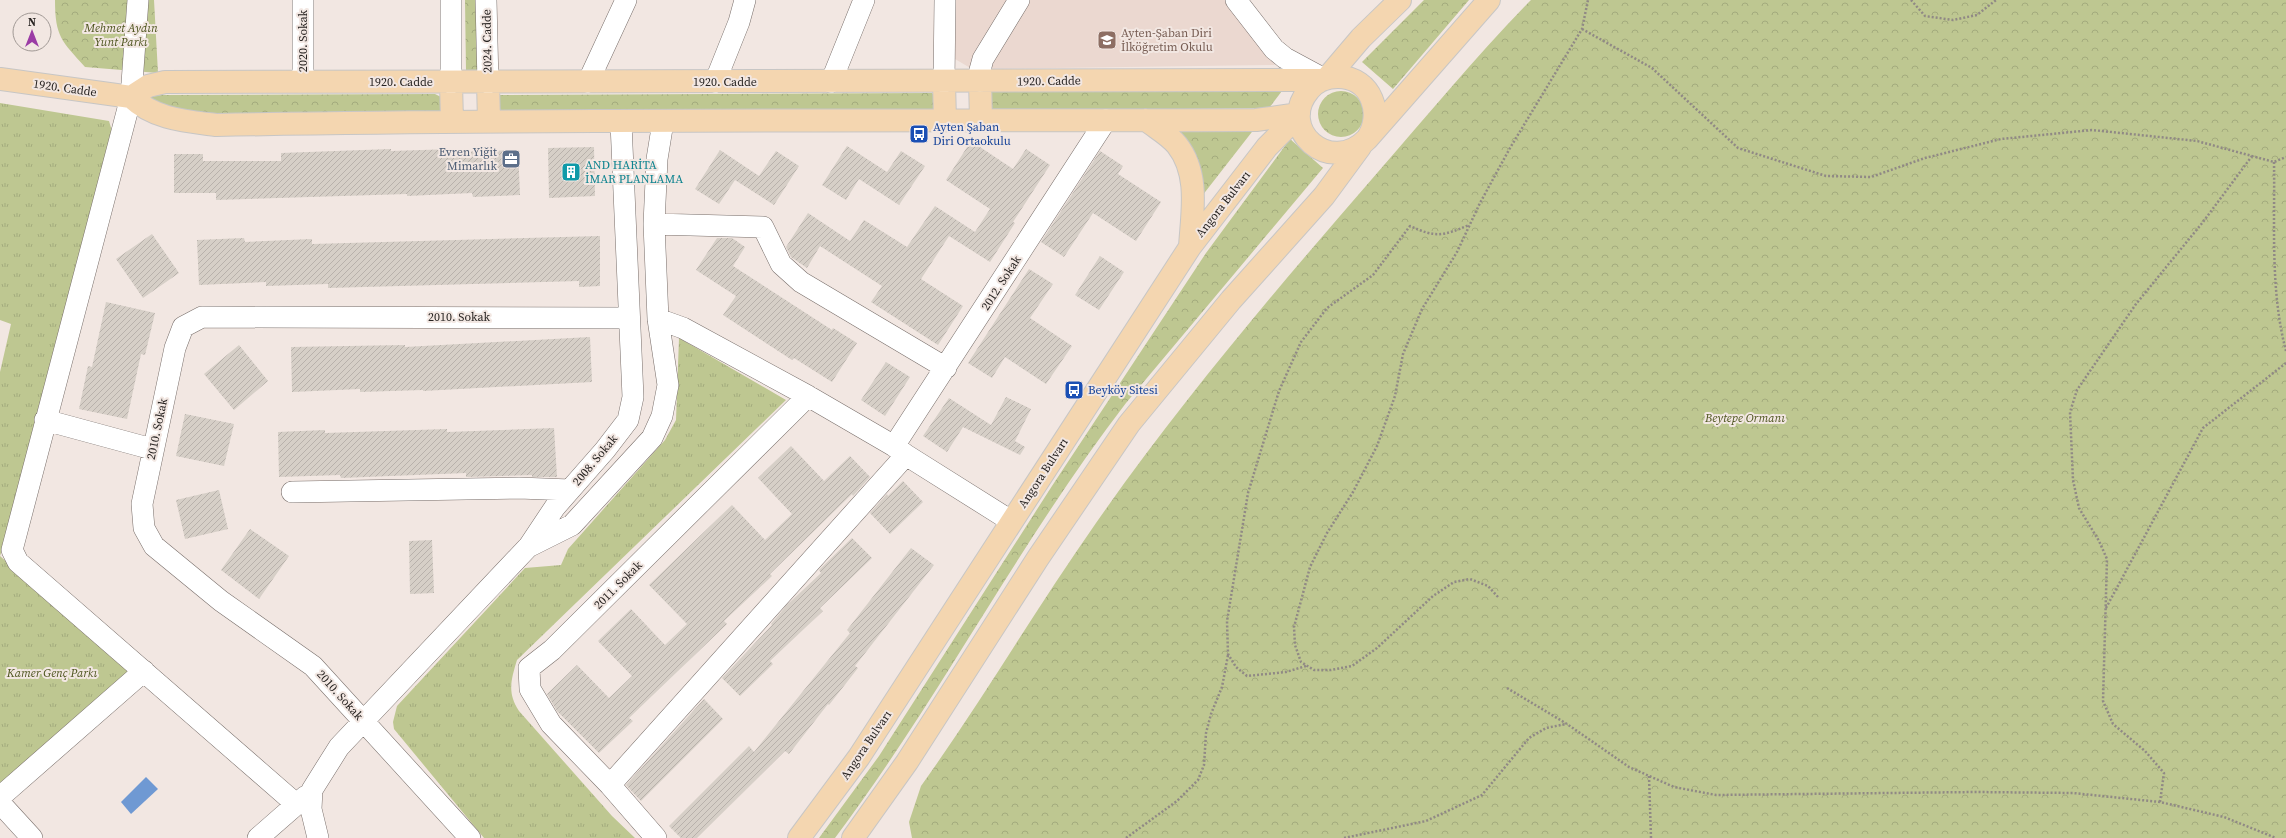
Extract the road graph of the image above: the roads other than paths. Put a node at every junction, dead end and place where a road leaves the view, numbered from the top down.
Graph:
1 (138, 0) edge
2 (303, 0) edge
3 (451, 0) edge
4 (486, 0) edge
5 (626, 0) edge
6 (745, 0) edge
7 (864, 0) edge
8 (945, 0) edge
9 (1019, 0) edge
10 (1236, 0) edge
11 (1400, 0) edge
12 (1489, 0) edge
13 (0, 79) edge
14 (1324, 79) junction
15 (303, 81) junction
16 (980, 81) junction
17 (451, 82) junction
18 (488, 82) junction
19 (588, 82) junction
20 (715, 82) junction
21 (831, 82) junction
22 (944, 82) junction
23 (131, 97) junction
24 (1299, 117) junction
25 (945, 120) junction
26 (981, 120) junction
27 (1106, 120) junction
28 (1146, 120) junction
29 (452, 121) junction
30 (489, 121) junction
31 (621, 122) junction
32 (663, 122) junction
33 (1364, 143) junction
34 (654, 224) junction
35 (1190, 247) junction
36 (629, 318) junction
37 (658, 319) junction
38 (946, 368) junction
39 (808, 396) junction
40 (45, 420) junction
41 (152, 449) junction
42 (900, 450) junction
43 (570, 490) junction
44 (292, 492) dead end
45 (1012, 521) junction
46 (7, 538) edge
47 (529, 546) junction
48 (144, 671) junction
49 (364, 721) junction
50 (610, 785) junction
51 (312, 790) junction
52 (0, 797) edge
53 (0, 803) edge
54 (296, 804) junction
55 (32, 838) edge
56 (258, 838) edge
57 (318, 838) edge
58 (470, 838) edge
59 (656, 838) edge
60 (799, 838) edge
61 (853, 838) edge

1 - 23 street
2 - 15 street, 2020. Sokak
3 - 17 street
4 - 18 street, 2024. Cadde
5 - 19 street
6 - 20 street
7 - 21 street
8 - 22 street
9 - 16 street
10 - 14 street
11 - 14 main road
12 - 33 main road
13 - 23 main road, 1920. Cadde
14 - 16 main road, 1920. Cadde
14 - 24 main road
14 - 33 main road
15 - 17 main road, 1920. Cadde
15 - 23 main road, 1920. Cadde
16 - 22 main road, 1920. Cadde
16 - 26 main road
17 - 18 main road, 1920. Cadde
17 - 29 main road
18 - 19 main road, 1920. Cadde
18 - 30 main road
19 - 20 main road, 1920. Cadde
20 - 21 main road, 1920. Cadde
21 - 22 main road, 1920. Cadde
22 - 25 main road
23 - 29 main road
23 - 40 street
24 - 28 main road
24 - 33 main road
24 - 35 main road, Angora Bulvarı
25 - 26 main road
25 - 32 main road
26 - 27 main road
27 - 28 main road
27 - 38 street, 2012. Sokak
28 - 35 main road
29 - 30 main road
30 - 31 main road
31 - 32 main road
31 - 36 street, 2008. Sokak
32 - 34 street
33 - 61 main road
34 - 37 street
34 - 38 street
35 - 45 main road, Angora Bulvarı
36 - 41 street, 2010. Sokak
36 - 43 street, 2008. Sokak
37 - 39 street
37 - 47 street
38 - 42 street, 2012. Sokak
39 - 42 street
39 - 50 street, 2011. Sokak
40 - 41 street
40 - 46 street
41 - 49 street, 2010. Sokak
42 - 45 street
42 - 50 street, 2012. Sokak
43 - 44 street
43 - 47 street, 2008. Sokak
45 - 60 main road, Angora Bulvarı
46 - 48 street
47 - 49 street, 2008. Sokak
48 - 52 street
48 - 54 street
49 - 51 street, 2008. Sokak
49 - 58 street, 2010. Sokak
50 - 59 street
51 - 54 street
51 - 57 street
53 - 55 street
54 - 56 street

